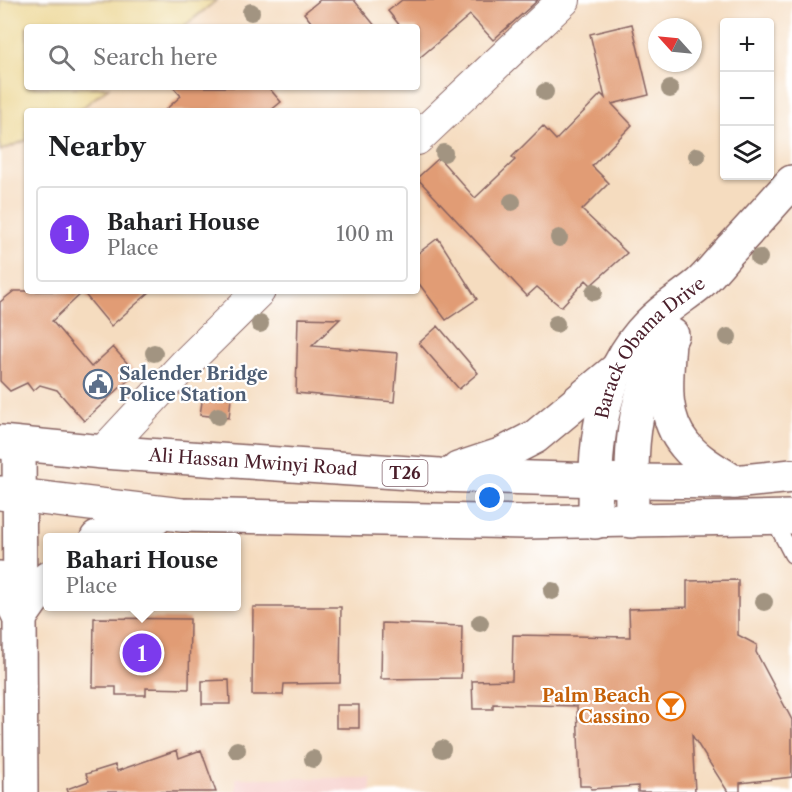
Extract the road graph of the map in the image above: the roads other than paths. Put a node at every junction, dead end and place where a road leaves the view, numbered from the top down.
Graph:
1 (564, 0) edge
2 (420, 136) edge
3 (792, 182) edge
4 (700, 283) junction
5 (256, 294) edge
6 (669, 341) junction
7 (617, 369) junction
8 (10, 444) edge
9 (103, 452) junction
10 (439, 475) junction
11 (792, 476) edge
12 (595, 480) junction
13 (632, 481) junction
14 (734, 482) junction
15 (10, 494) edge
16 (182, 515) junction
17 (782, 518) edge
18 (632, 521) junction
19 (595, 522) junction
20 (108, 533) edge
21 (792, 555) edge
22 (0, 578) edge
23 (43, 585) edge
24 (20, 618) junction
25 (21, 792) edge

1 - 2 street
3 - 4 main road
4 - 6 main road, Barack Obama Drive
4 - 7 main road, Barack Obama Drive
5 - 9 street
6 - 13 main road, Barack Obama Drive
6 - 14 main road
7 - 10 main road
7 - 12 main road, Barack Obama Drive
8 - 9 main road, Ali Hassan Mwinyi Road / T26
8 - 15 main road
9 - 10 main road, Ali Hassan Mwinyi Road / T26
10 - 12 main road, Ali Hassan Mwinyi Road / T26
11 - 14 main road, Ali Hassan Mwinyi Road / T26
12 - 13 main road, Ali Hassan Mwinyi Road / T26
12 - 19 main road, Barack Obama Drive
13 - 14 main road, Ali Hassan Mwinyi Road / T26
13 - 18 main road, Barack Obama Drive
15 - 16 main road
15 - 24 main road
16 - 19 main road
16 - 20 main road
17 - 18 main road
17 - 21 lane
18 - 19 main road
22 - 24 main road
23 - 24 main road
24 - 25 main road

